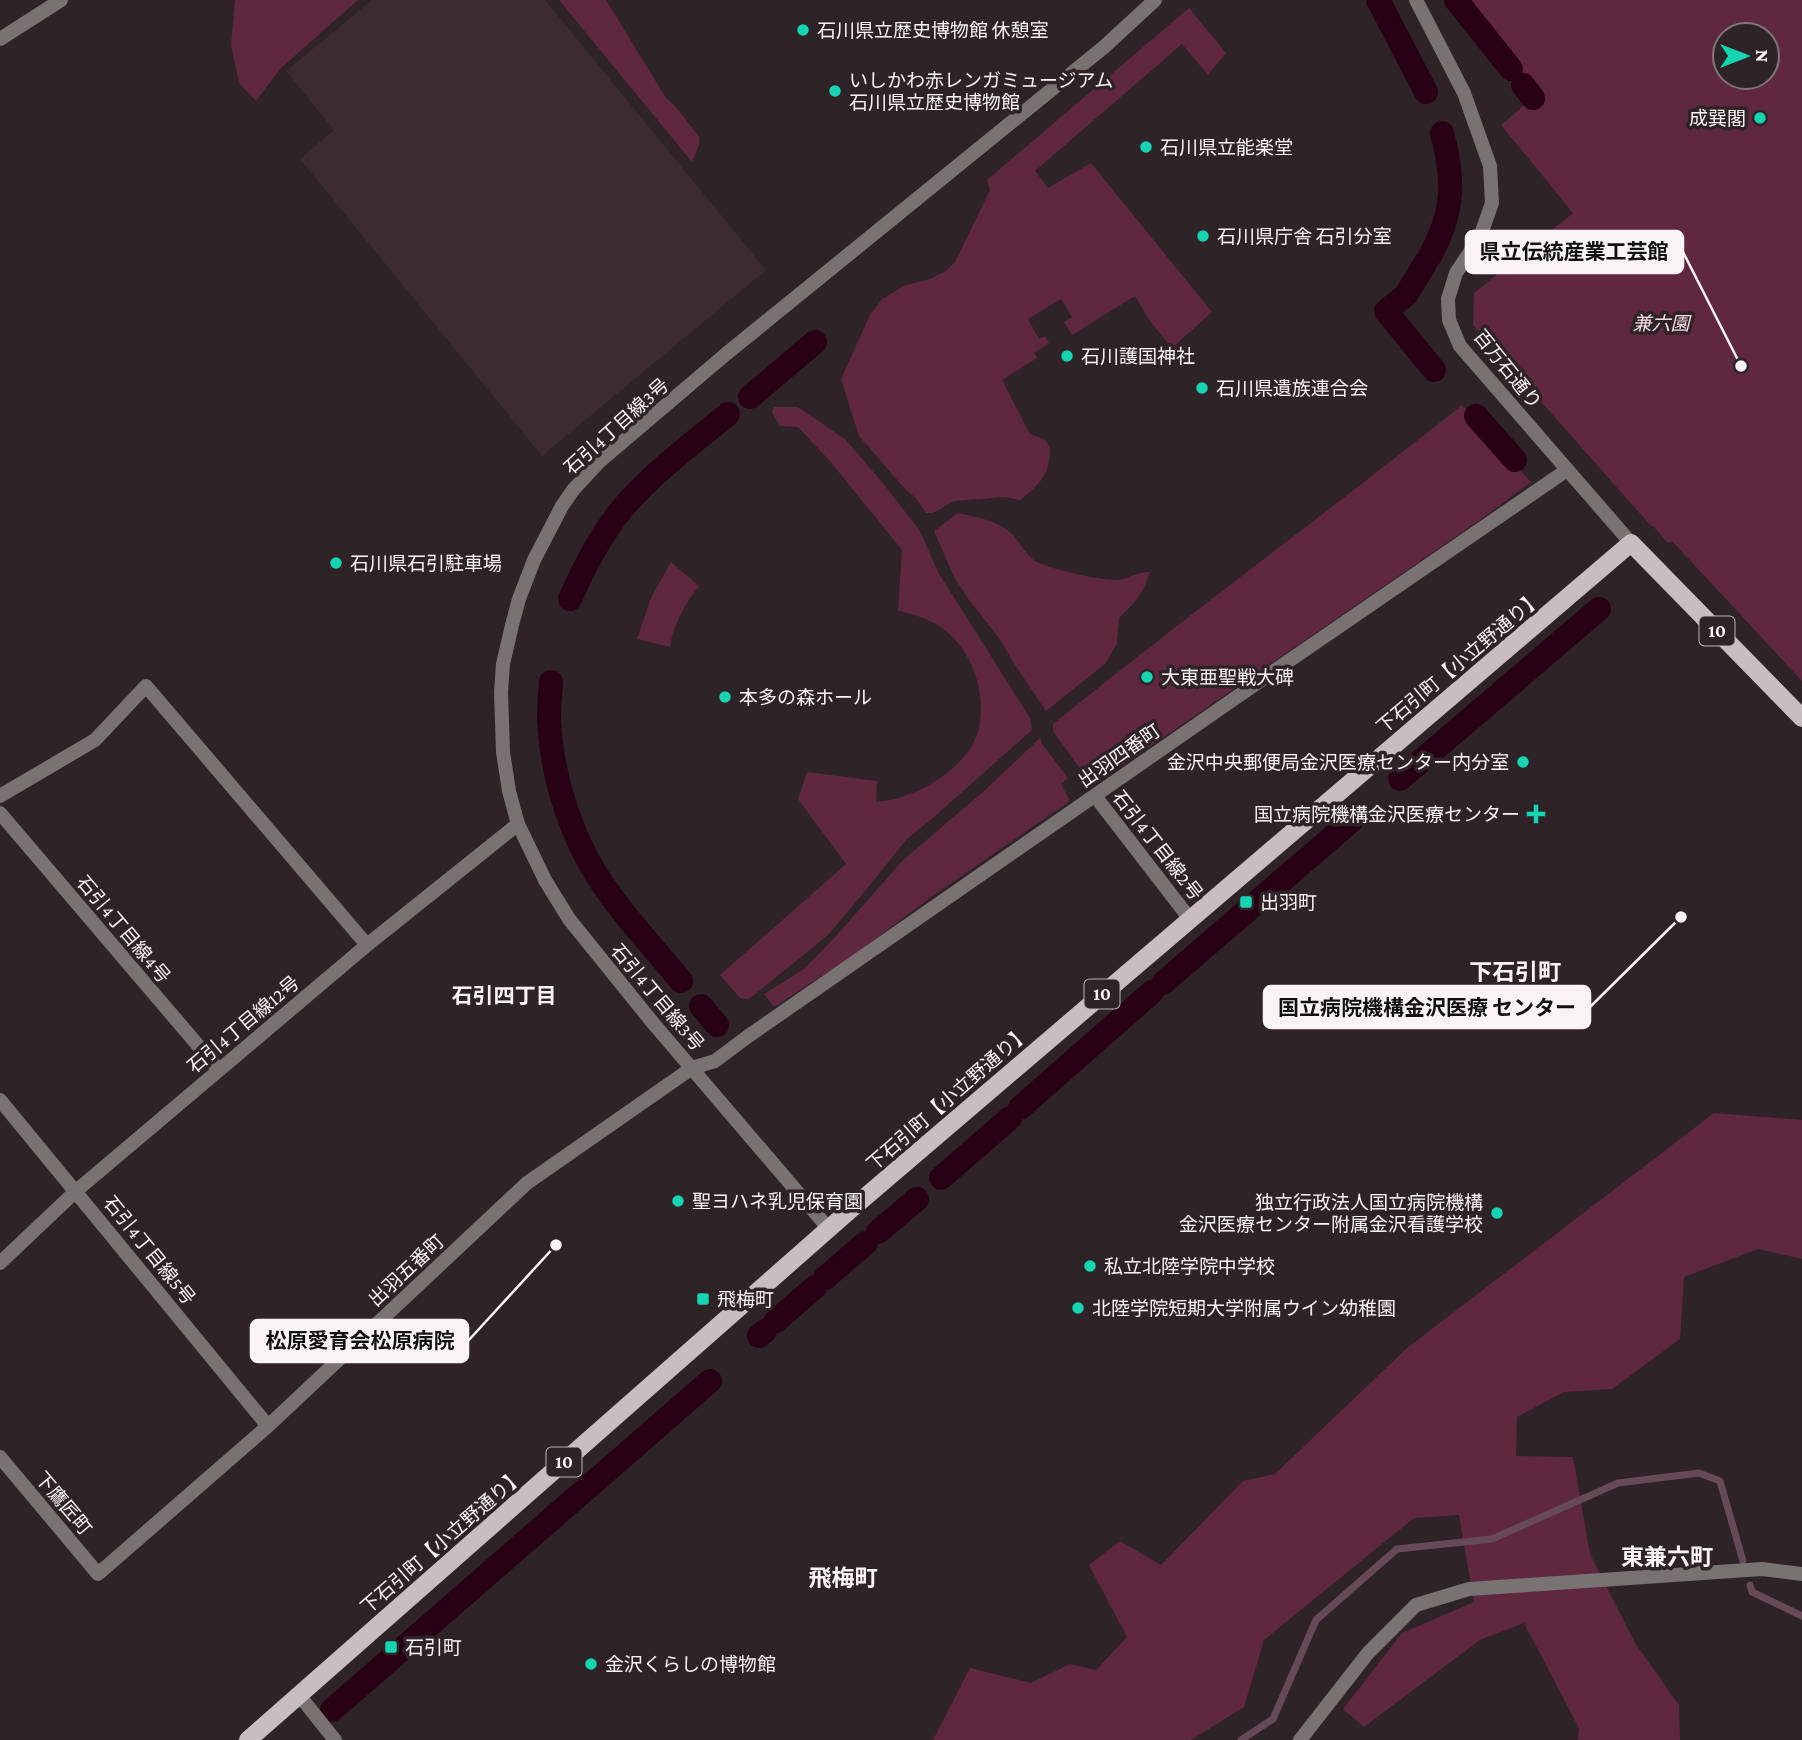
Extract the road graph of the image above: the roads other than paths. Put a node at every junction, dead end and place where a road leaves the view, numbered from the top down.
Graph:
1 (61, 0) edge
2 (1154, 0) edge
3 (1416, 0) edge
4 (0, 39) edge
5 (1567, 470) junction
6 (1632, 543) junction
7 (1802, 718) edge
8 (0, 796) edge
9 (1095, 796) junction
10 (0, 813) edge
11 (518, 824) junction
12 (1190, 919) junction
13 (367, 945) junction
14 (692, 1068) junction
15 (219, 1070) junction
16 (0, 1100) edge
17 (76, 1191) junction
18 (828, 1229) junction
19 (0, 1264) edge
20 (268, 1426) junction
21 (0, 1457) edge
22 (98, 1574) joint
23 (1802, 1574) edge
24 (299, 1695) junction
25 (248, 1740) edge
26 (335, 1740) edge
27 (1300, 1740) edge

1 - 4 street
2 - 11 street, 石引4丁目線3号
3 - 5 street, 百万石通り
5 - 6 street, 百万石通り
5 - 9 street, 出羽四番町
6 - 7 main road, 10
6 - 12 main road, 下石引町【小立野通り】 / 10
8 - 13 street
9 - 12 street, 石引4丁目線2号
9 - 14 street, 出羽四番町
10 - 15 street, 石引4丁目線4号
11 - 13 street, 石引4丁目線12号
11 - 14 street, 石引4丁目線3号
12 - 18 main road, 下石引町【小立野通り】 / 10
13 - 15 street, 石引4丁目線12号
14 - 18 street, 石引4丁目線3号
14 - 20 street, 出羽五番町
15 - 17 street, 石引4丁目線12号
16 - 17 street, 石引4丁目線5号
17 - 19 street, 石引4丁目線12号
17 - 20 street, 石引4丁目線5号
18 - 24 main road, 下石引町【小立野通り】 / 10
20 - 22 street, 出羽五番町
21 - 22 street, 下鷹匠町
23 - 27 street
24 - 25 main road, 10
24 - 26 street

